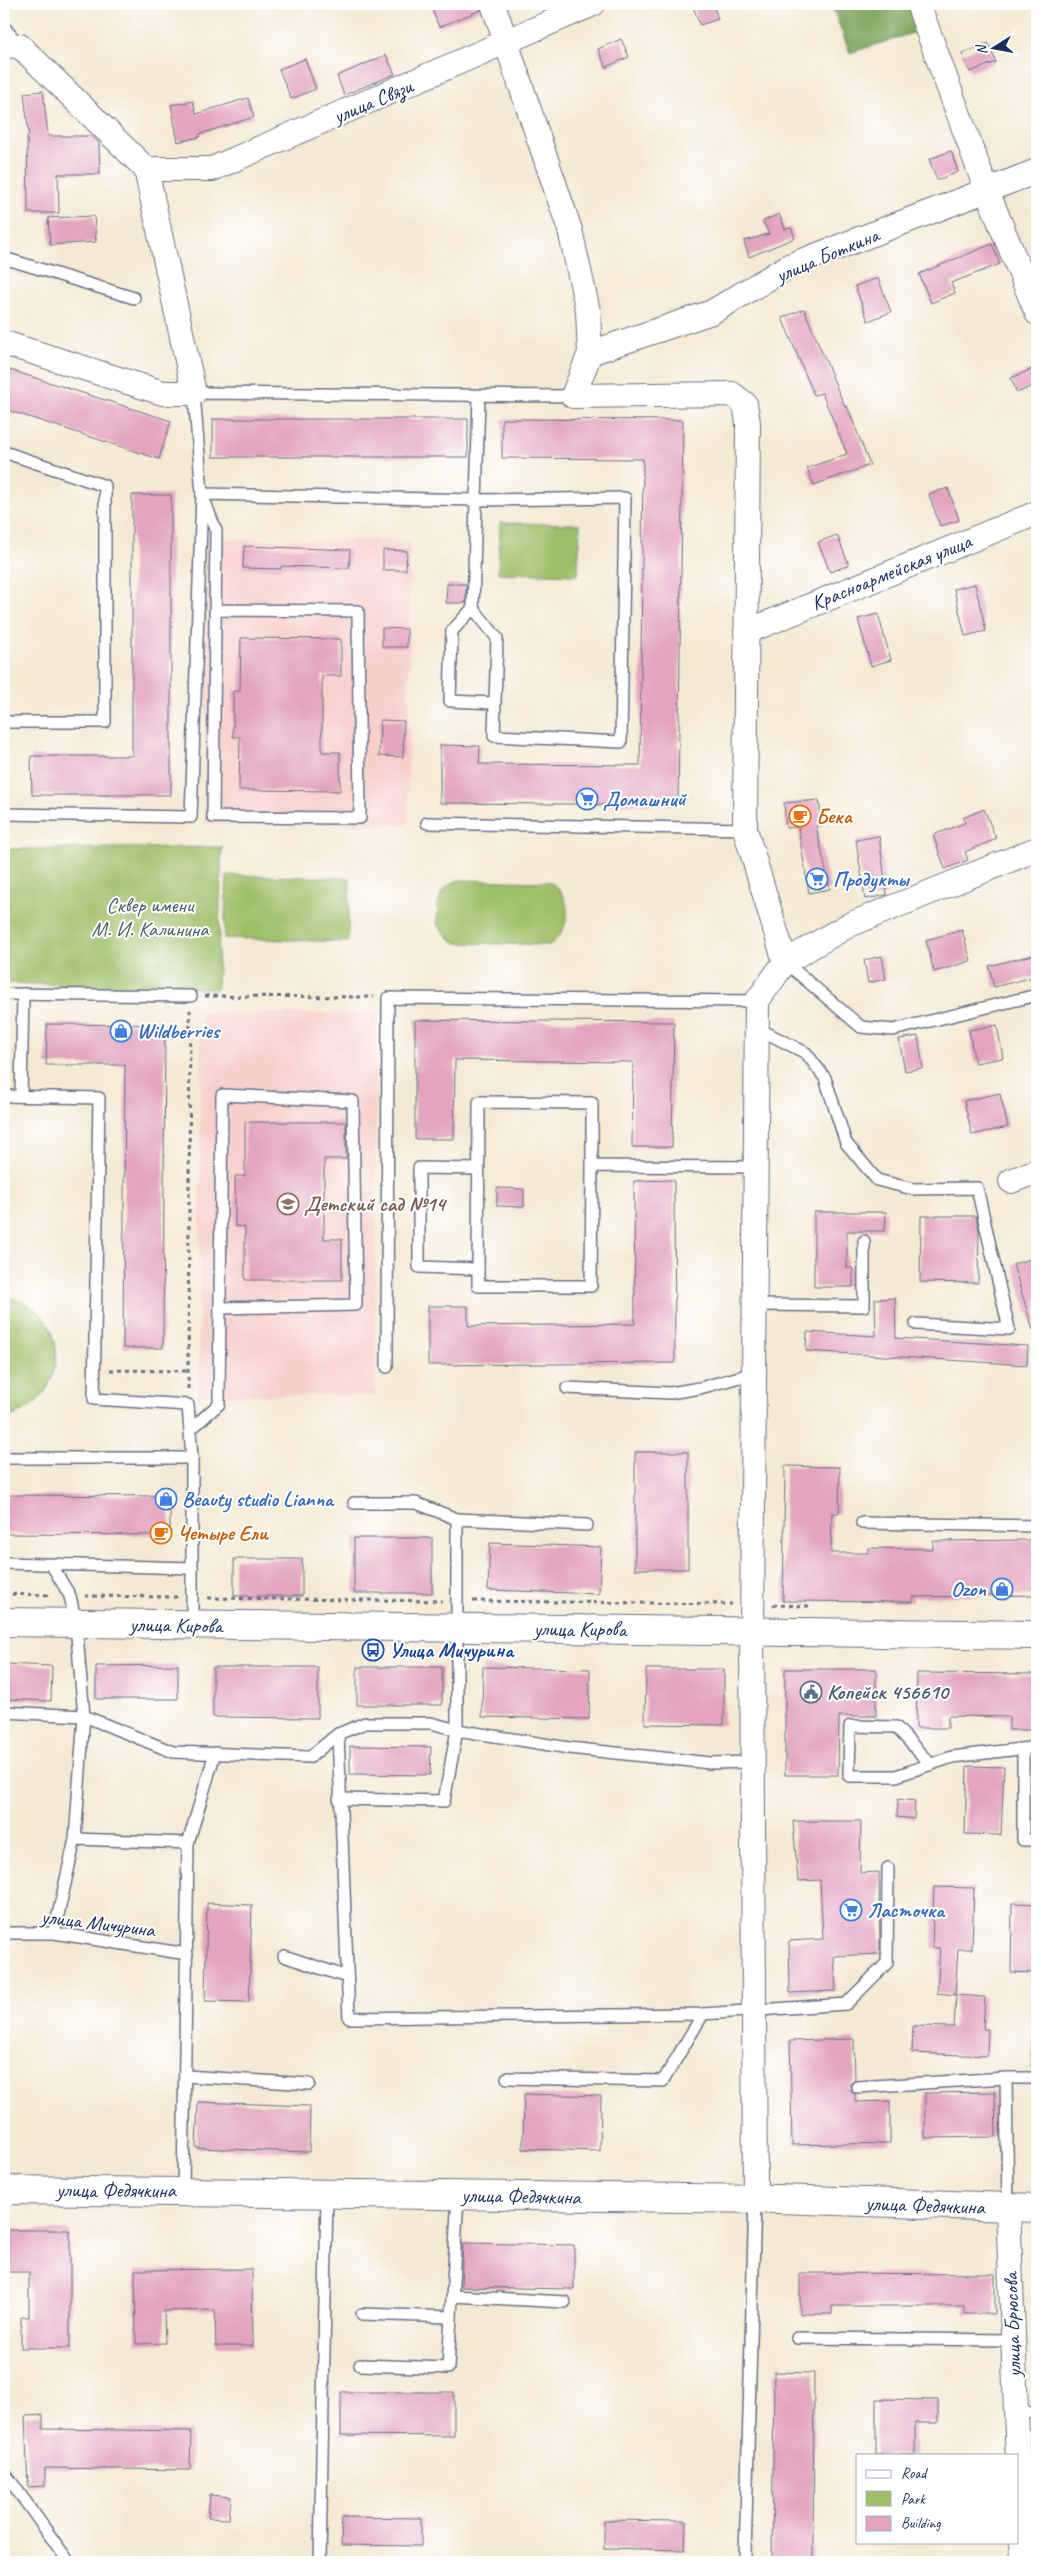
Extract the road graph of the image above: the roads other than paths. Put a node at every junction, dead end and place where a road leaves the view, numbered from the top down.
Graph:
1 (492, 4) edge
2 (593, 4) edge
3 (918, 4) edge
4 (4, 27) edge
5 (506, 42) junction
6 (12, 45) edge
7 (146, 169) junction
8 (1037, 171) edge
9 (987, 191) junction
10 (4, 258) edge
11 (134, 298) dead end
12 (1037, 313) edge
13 (4, 342) edge
14 (590, 352) junction
15 (194, 393) junction
16 (479, 396) junction
17 (573, 396) junction
18 (4, 452) edge
19 (202, 494) junction
20 (477, 500) junction
21 (1037, 513) edge
22 (474, 608) junction
23 (215, 610) junction
24 (746, 632) junction
25 (494, 703) junction
26 (5, 722) edge
27 (4, 814) edge
28 (427, 823) dead end
29 (745, 829) junction
30 (1037, 849) edge
31 (785, 962) junction
32 (4, 994) edge
33 (23, 994) junction
34 (1037, 995) edge
35 (190, 996) road end
36 (757, 1001) junction
37 (757, 1028) junction
38 (4, 1096) edge
39 (21, 1096) junction
40 (592, 1166) junction
41 (756, 1167) junction
42 (478, 1169) junction
43 (1037, 1171) edge
44 (1011, 1181) dead end
45 (864, 1241) dead end
46 (478, 1269) junction
47 (754, 1305) junction
48 (220, 1308) junction
49 (916, 1324) dead end
50 (386, 1367) dead end
51 (754, 1373) junction
52 (567, 1388) dead end
53 (190, 1430) junction
54 (4, 1458) edge
55 (192, 1458) junction
56 (354, 1503) dead end
57 (457, 1519) junction
58 (862, 1523) dead end
59 (587, 1524) dead end
60 (1037, 1526) edge
61 (4, 1563) edge
62 (51, 1564) junction
63 (192, 1568) junction
64 (752, 1617) junction
65 (4, 1622) edge
66 (76, 1624) junction
67 (192, 1626) junction
68 (456, 1628) junction
69 (1037, 1635) edge
70 (4, 1712) edge
71 (84, 1716) junction
72 (457, 1730) junction
73 (338, 1734) junction
74 (1037, 1747) edge
75 (1023, 1750) junction
76 (215, 1753) junction
77 (752, 1762) junction
78 (931, 1765) junction
79 (339, 1799) junction
80 (75, 1839) junction
81 (1037, 1840) edge
82 (188, 1843) junction
83 (888, 1868) dead end
84 (4, 1933) edge
85 (54, 1933) junction
86 (187, 1954) junction
87 (284, 1956) dead end
88 (347, 1977) junction
89 (754, 2012) junction
90 (703, 2014) junction
91 (186, 2076) junction
92 (507, 2078) dead end
93 (1006, 2078) junction
94 (1037, 2078) edge
95 (309, 2084) dead end
96 (857, 2087) dead end
97 (4, 2190) edge
98 (183, 2190) junction
99 (327, 2193) junction
100 (458, 2195) junction
101 (755, 2199) junction
102 (1008, 2208) junction
103 (1037, 2208) edge
104 (453, 2296) junction
105 (565, 2302) dead end
106 (362, 2314) dead end
107 (451, 2317) junction
108 (797, 2338) dead end
109 (1012, 2340) junction
110 (360, 2365) dead end
111 (1026, 2413) edge
112 (4, 2472) edge
113 (745, 2556) dead end
114 (69, 2562) edge
115 (320, 2562) edge
116 (1022, 2562) edge

1 - 5 street
2 - 5 street, улица Связи
3 - 9 street
4 - 6 lane
5 - 7 street, улица Связи
5 - 14 street
6 - 7 street
7 - 15 street
8 - 9 street, улица Боткина
9 - 12 street
9 - 14 street, улица Боткина
10 - 11 lane
13 - 15 street
14 - 17 street
15 - 16 lane
15 - 19 lane
16 - 17 lane
16 - 20 lane
17 - 24 street
18 - 26 lane
19 - 20 lane
19 - 23 lane
19 - 27 lane
20 - 22 lane
20 - 25 lane
21 - 24 street, Красноармейская улица
22 - 25 lane
22 - 25 lane
23 - 23 lane
24 - 29 street
28 - 29 lane
29 - 31 street
30 - 31 street
31 - 34 lane
31 - 36 street
32 - 33 lane
33 - 35 lane
33 - 39 lane
36 - 37 street
36 - 50 lane
37 - 41 street
37 - 49 lane
38 - 39 lane
39 - 53 lane
40 - 41 lane
40 - 42 lane
40 - 46 lane
41 - 47 street
42 - 46 lane
42 - 46 lane
43 - 44 street
45 - 47 lane
47 - 51 street
48 - 48 lane
48 - 53 lane
51 - 52 lane
51 - 64 street
53 - 55 lane
54 - 55 lane
55 - 63 lane
56 - 57 lane
57 - 59 lane
57 - 68 lane
58 - 60 lane
61 - 62 lane
62 - 63 lane
62 - 66 lane
63 - 67 lane
64 - 68 main road, улица Кирова
64 - 69 main road, улица Кирова
64 - 77 street
65 - 66 main road, улица Кирова
66 - 67 main road, улица Кирова
66 - 71 lane
67 - 68 main road, улица Кирова
68 - 72 lane
70 - 71 lane
71 - 76 lane
71 - 80 lane
72 - 73 lane
72 - 77 lane
72 - 79 lane
73 - 76 lane
73 - 79 lane
74 - 75 lane
75 - 78 lane
75 - 81 lane
76 - 82 lane
77 - 89 street
78 - 78 lane
79 - 88 lane
80 - 82 lane
80 - 85 lane
82 - 86 lane
83 - 89 lane
84 - 85 lane, улица Мичурина
85 - 86 lane, улица Мичурина
86 - 91 lane
87 - 88 lane
88 - 90 lane
89 - 90 lane
89 - 101 street
90 - 92 lane
91 - 95 lane
91 - 98 lane
93 - 94 lane
93 - 96 lane
93 - 102 lane
97 - 98 main road, улица Федячкина
98 - 99 main road, улица Федячкина
99 - 100 main road, улица Федячкина
99 - 115 lane
100 - 101 main road, улица Федячкина
100 - 104 lane
101 - 102 main road, улица Федячкина
101 - 113 lane
102 - 103 main road, улица Федячкина
102 - 109 street, улица Брюсова
104 - 105 lane
104 - 107 lane
106 - 107 lane
107 - 110 lane
108 - 109 lane
109 - 111 street, улица Брюсова
111 - 116 street, улица Брюсова
112 - 114 lane

